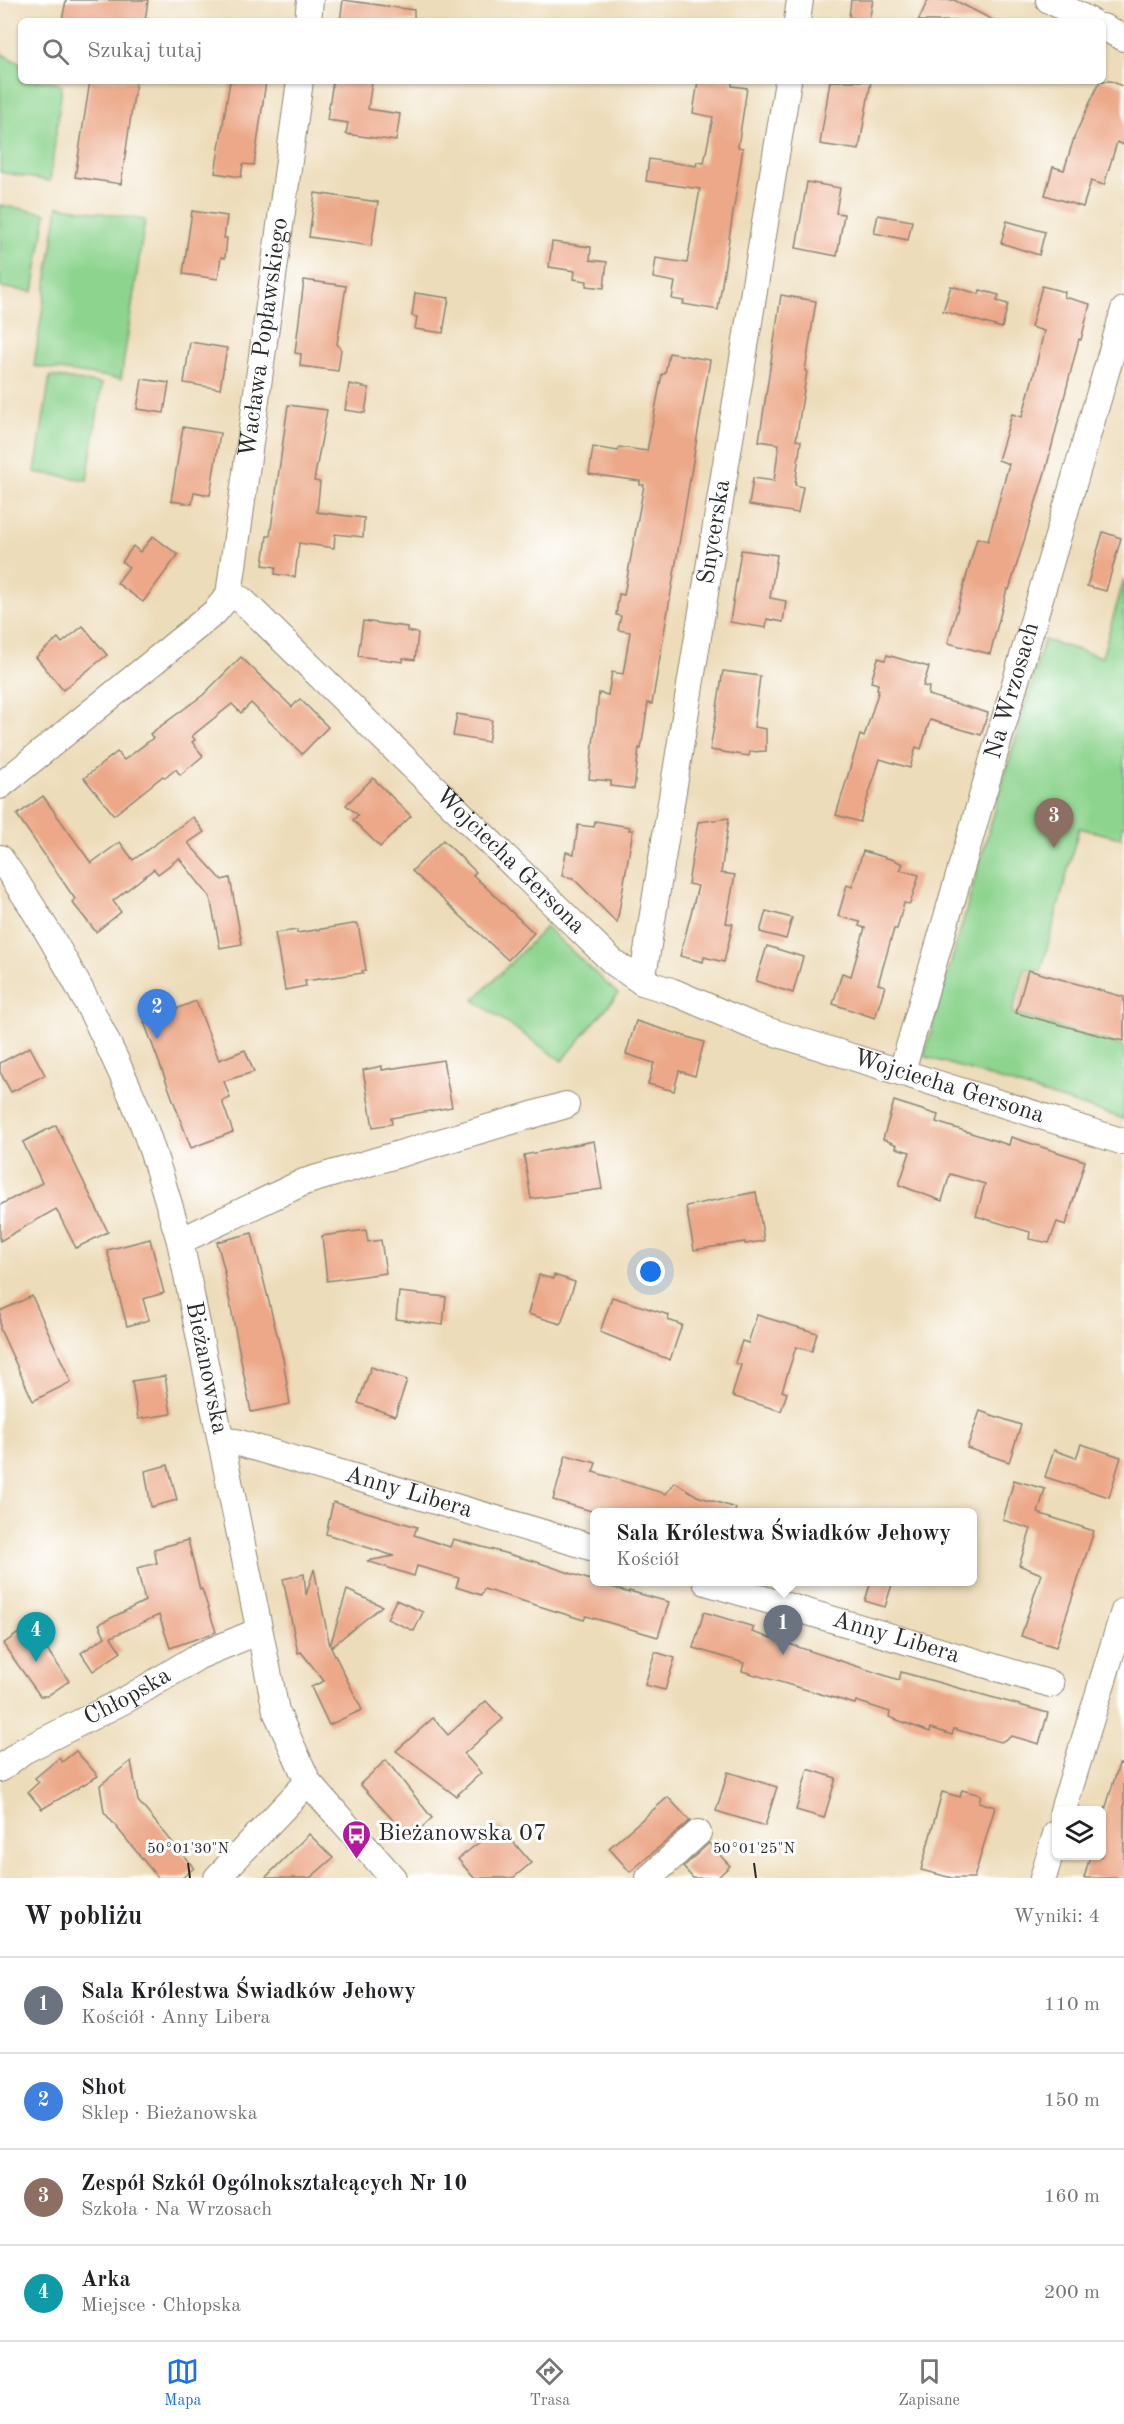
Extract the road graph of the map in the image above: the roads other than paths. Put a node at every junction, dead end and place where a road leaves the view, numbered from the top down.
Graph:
1 (310, 0) edge
2 (800, 0) edge
3 (1049, 0) edge
4 (308, 18) edge
5 (797, 18) edge
6 (1084, 18) edge
7 (1106, 29) edge
8 (1124, 38) edge
9 (300, 84) edge
10 (788, 84) edge
11 (1124, 310) edge
12 (229, 595) junction
13 (0, 786) edge
14 (0, 858) edge
15 (642, 982) junction
16 (902, 1071) junction
17 (566, 1105) dead end
18 (1124, 1142) edge
19 (180, 1241) junction
20 (221, 1441) junction
21 (590, 1547) edge
22 (723, 1586) edge
23 (1124, 1611) edge
24 (259, 1631) junction
25 (1051, 1684) dead end
26 (0, 1769) edge
27 (308, 1782) junction
28 (1065, 1806) edge
29 (698, 1833) dead end
30 (1052, 1848) edge
31 (217, 1878) edge
32 (393, 1878) edge
33 (649, 1878) edge
34 (1043, 1878) edge

1 - 4 street
2 - 5 street
3 - 6 street
7 - 8 street
9 - 12 street, Wacława Popławskiego
10 - 15 street, Snycerska
11 - 16 street, Na Wrzosach
12 - 13 street
12 - 15 street, Wojciecha Gersona
14 - 19 street, Bieżanowska
15 - 16 street, Wojciecha Gersona
16 - 18 street, Wojciecha Gersona
17 - 19 street
19 - 20 street, Bieżanowska
20 - 21 street, Anny Libera
20 - 24 street, Bieżanowska
22 - 25 street, Anny Libera
23 - 28 street
24 - 26 street, Chłopska
24 - 27 street, Bieżanowska
27 - 31 street
27 - 32 street, Bieżanowska
29 - 33 street
30 - 34 street

